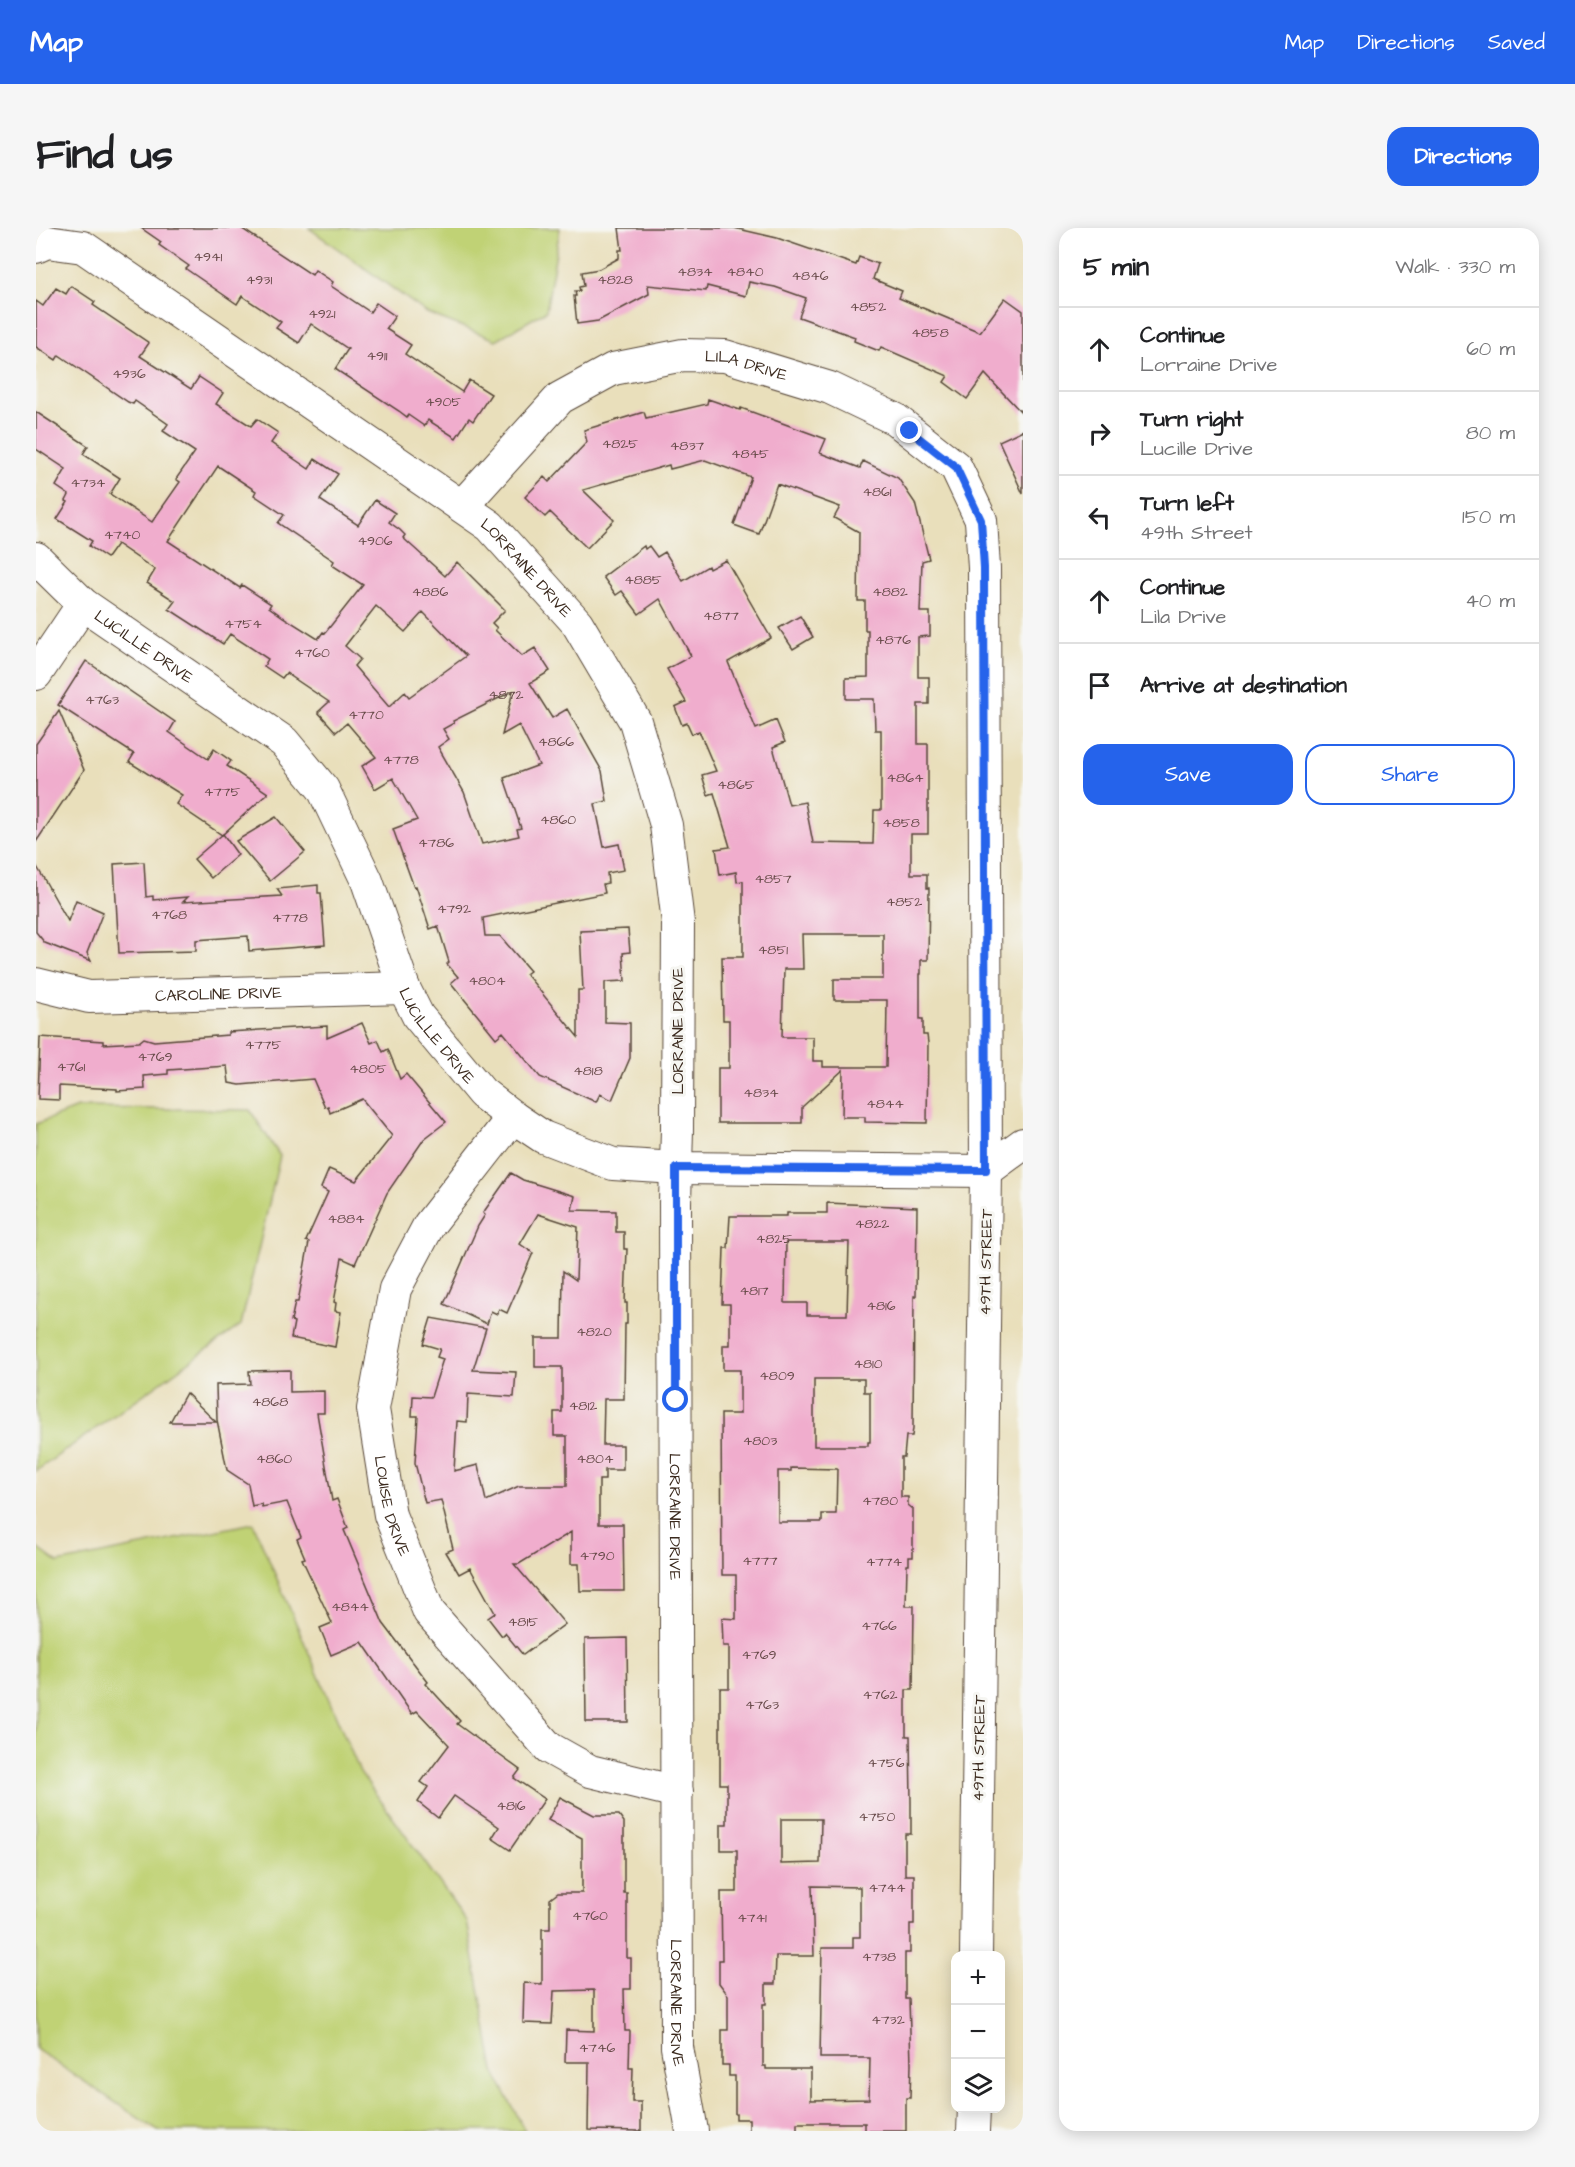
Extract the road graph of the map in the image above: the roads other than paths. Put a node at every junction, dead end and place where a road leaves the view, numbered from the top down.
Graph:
1 (36, 247) edge
2 (462, 506) junction
3 (36, 558) edge
4 (984, 568) joint
5 (83, 604) junction
6 (36, 674) edge
7 (36, 984) edge
8 (404, 988) junction
9 (513, 1117) junction
10 (1023, 1144) edge
11 (676, 1168) junction
12 (986, 1170) junction
13 (677, 1792) junction
14 (975, 1951) edge
15 (974, 2113) edge
16 (692, 2131) edge
17 (973, 2131) edge

1 - 2 street, LORRAINE DRIVE
2 - 4 street, LILA DRIVE
2 - 11 street, LORRAINE DRIVE
3 - 5 street, LUCILLE DRIVE
4 - 12 street, 49TH STREET
5 - 6 street
5 - 8 street, LUCILLE DRIVE
7 - 8 street, CAROLINE DRIVE
8 - 9 street, LUCILLE DRIVE
9 - 11 street, LUCILLE DRIVE
9 - 13 street, LOUISE DRIVE
10 - 12 street
11 - 12 street, LUCILLE DRIVE
11 - 13 street, LORRAINE DRIVE
12 - 14 street, 49TH STREET
13 - 16 street, LORRAINE DRIVE
15 - 17 street

